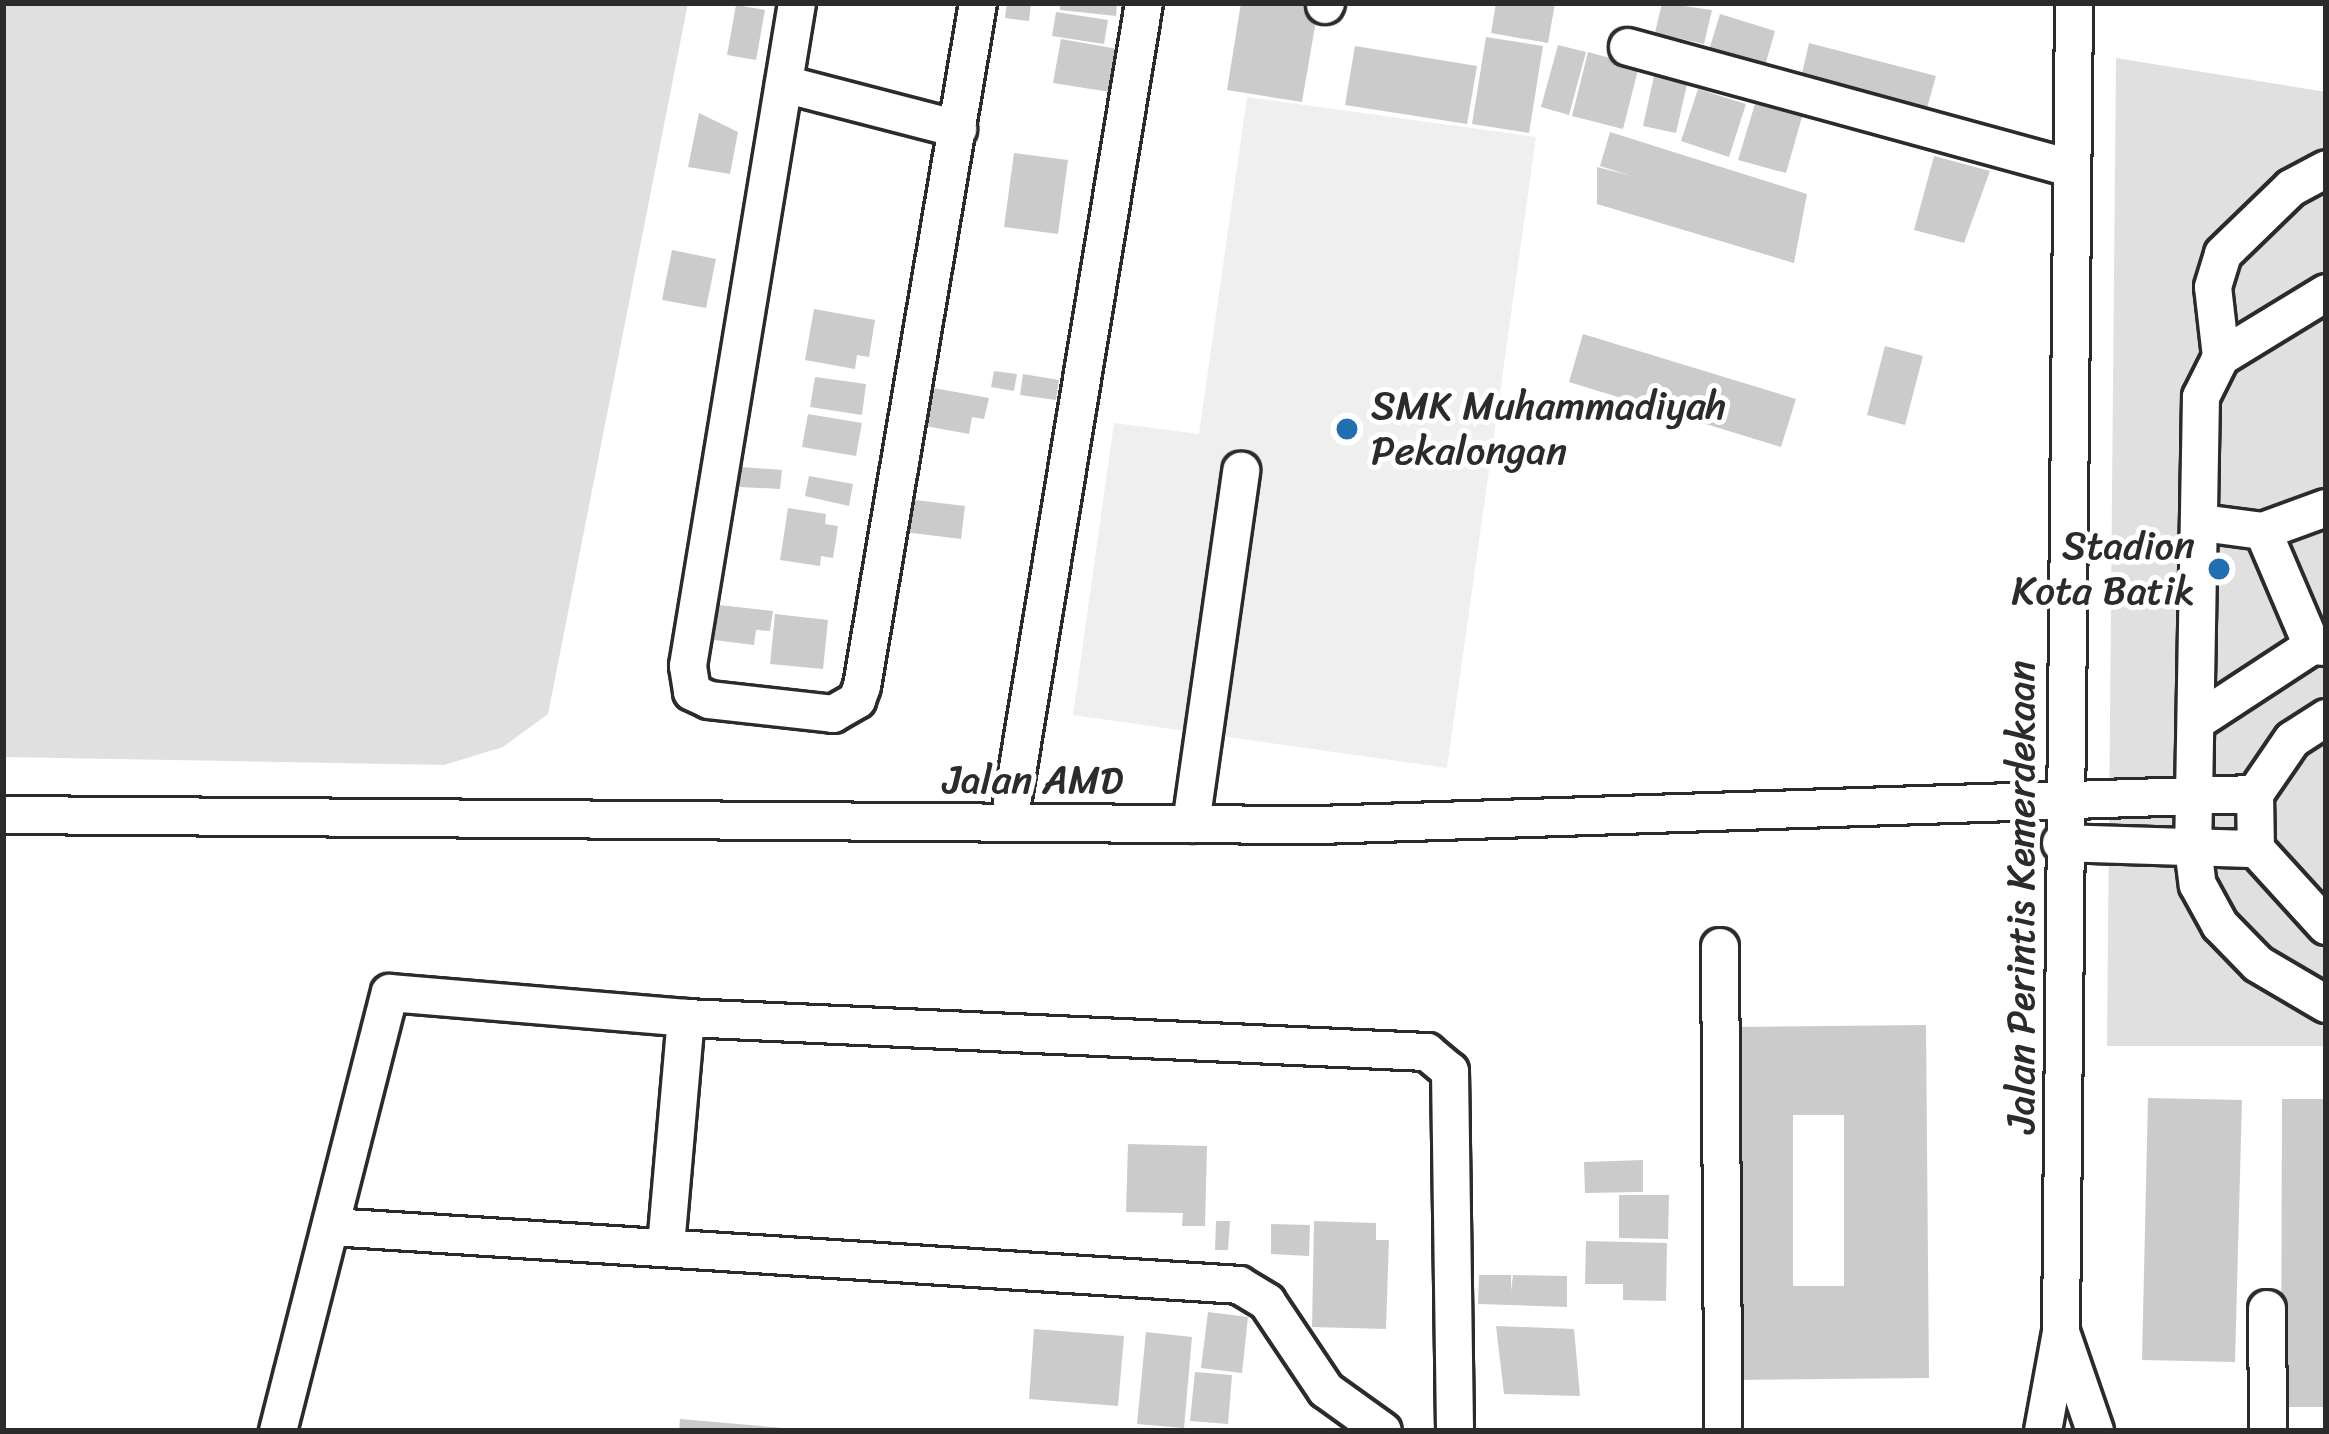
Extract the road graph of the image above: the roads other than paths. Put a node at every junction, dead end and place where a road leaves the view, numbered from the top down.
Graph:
1 (796, 3) edge
2 (978, 3) edge
3 (1144, 3) edge
4 (2074, 3) edge
5 (1628, 47) dead end
6 (784, 84) junction
7 (958, 129) junction
8 (2071, 168) junction
9 (2326, 170) edge
10 (2326, 293) edge
11 (2221, 357) junction
12 (1241, 471) dead end
13 (2326, 508) edge
14 (2203, 523) junction
15 (2264, 531) junction
16 (2319, 646) edge
17 (2203, 718) junction
18 (2326, 718) edge
19 (2062, 794) junction
20 (2255, 794) junction
21 (2196, 795) junction
22 (3, 815) edge
23 (1009, 823) junction
24 (1191, 824) junction
25 (2061, 843) junction
26 (2193, 847) junction
27 (2256, 849) junction
28 (2326, 926) edge
29 (1720, 947) dead end
30 (2326, 1004) edge
31 (686, 1018) junction
32 (331, 1227) junction
33 (666, 1246) junction
34 (2267, 1309) dead end
35 (2061, 1332) junction
36 (278, 1431) edge
37 (1383, 1431) edge
38 (1455, 1431) edge
39 (1723, 1431) edge
40 (2043, 1431) edge
41 (2095, 1431) edge
42 (2268, 1431) edge

1 - 6 street
2 - 7 street
3 - 23 street
4 - 8 street, Jalan Perintis Kemerdekaan
5 - 8 street
6 - 7 street
6 - 7 street
8 - 19 street, Jalan Perintis Kemerdekaan
9 - 11 street
10 - 11 street
11 - 14 street
12 - 24 street
13 - 15 street
14 - 15 street
14 - 17 street
15 - 16 street
16 - 17 street
17 - 21 street
18 - 20 street
19 - 21 street, Jalan AMD
19 - 24 street, Jalan AMD
19 - 25 street, Jalan Perintis Kemerdekaan
20 - 21 street, Jalan AMD
20 - 27 street
21 - 26 street
22 - 23 street, Jalan AMD
23 - 24 street, Jalan AMD
25 - 26 street
25 - 35 street, Jalan Perintis Kemerdekaan
26 - 27 street
26 - 30 street
27 - 28 street
29 - 39 street
31 - 32 street
31 - 33 street
31 - 38 street
32 - 33 street
32 - 36 street
33 - 37 street
34 - 42 street
35 - 40 street, Jalan Perintis Kemerdekaan
35 - 41 street

